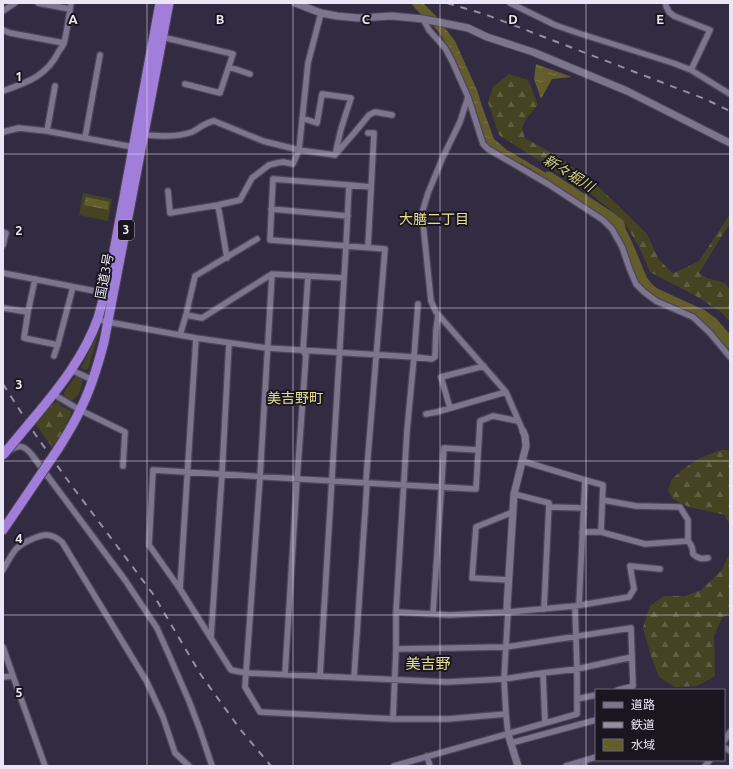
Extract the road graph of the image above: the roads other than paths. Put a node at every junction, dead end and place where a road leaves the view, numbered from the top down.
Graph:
1 (15, 3) edge
2 (38, 3) edge
3 (160, 3) edge
4 (169, 3) edge
5 (295, 3) edge
6 (510, 3) edge
7 (666, 3) edge
8 (70, 6) edge
9 (3, 11) edge
10 (321, 13) junction
11 (423, 19) junction
12 (3, 30) edge
13 (162, 37) junction
14 (64, 43) junction
15 (100, 55) dead end
16 (229, 67) junction
17 (691, 70) junction
18 (250, 74) dead end
19 (185, 84) dead end
20 (55, 86) dead end
21 (3, 91) edge
22 (730, 94) edge
23 (468, 97) junction
24 (392, 115) dead end
25 (302, 118) junction
26 (47, 131) junction
27 (3, 132) edge
28 (368, 133) dead end
29 (140, 134) junction
30 (85, 138) junction
31 (730, 143) edge
32 (133, 148) junction
33 (299, 150) junction
34 (335, 155) junction
35 (349, 185) junction
36 (371, 187) junction
37 (168, 191) dead end
38 (218, 205) junction
39 (271, 210) junction
40 (348, 216) junction
41 (3, 232) edge
42 (257, 239) dead end
43 (3, 245) edge
44 (346, 246) junction
45 (368, 247) junction
46 (227, 258) junction
47 (3, 273) edge
48 (272, 274) junction
49 (308, 276) junction
50 (344, 278) junction
51 (35, 279) junction
52 (73, 287) junction
53 (105, 293) junction
54 (418, 304) dead end
55 (3, 308) edge
56 (28, 312) junction
57 (186, 315) junction
58 (438, 315) junction
59 (97, 319) junction
60 (108, 322) junction
61 (180, 335) junction
62 (196, 338) junction
63 (229, 343) junction
64 (58, 345) junction
65 (267, 348) junction
66 (303, 351) junction
67 (339, 352) junction
68 (376, 354) junction
69 (54, 356) dead end
70 (414, 357) junction
71 (730, 357) edge
72 (484, 366) junction
73 (72, 370) junction
74 (93, 380) junction
75 (506, 392) junction
76 (53, 394) junction
77 (450, 408) junction
78 (80, 410) junction
79 (426, 414) dead end
80 (518, 421) junction
81 (523, 431) joint
82 (478, 450) junction
83 (3, 455) edge
84 (522, 461) junction
85 (123, 466) dead end
86 (187, 472) junction
87 (222, 474) junction
88 (260, 477) junction
89 (297, 479) junction
90 (585, 480) junction
91 (332, 481) junction
92 (367, 483) junction
93 (403, 486) junction
94 (441, 487) junction
95 (514, 494) junction
96 (603, 500) junction
97 (550, 507) junction
98 (584, 508) junction
99 (513, 512) junction
100 (4, 529) edge
101 (582, 532) junction
102 (601, 532) junction
103 (688, 541) junction
104 (708, 558) dead end
105 (660, 569) dead end
106 (3, 570) edge
107 (509, 580) junction
108 (180, 589) junction
109 (577, 605) junction
110 (544, 609) junction
111 (396, 612) junction
112 (508, 612) junction
113 (433, 614) junction
114 (576, 636) junction
115 (210, 637) junction
116 (3, 646) edge
117 (506, 647) junction
118 (396, 649) junction
119 (632, 657) junction
120 (578, 669) junction
121 (246, 673) junction
122 (543, 673) junction
123 (285, 674) junction
124 (13, 676) junction
125 (320, 676) junction
126 (3, 677) edge
127 (354, 678) junction
128 (504, 679) junction
129 (395, 680) junction
130 (622, 689) edge
131 (595, 695) edge
132 (577, 700) junction
133 (506, 714) junction
134 (393, 719) junction
135 (595, 720) edge
136 (545, 723) junction
137 (508, 734) junction
138 (511, 743) junction
139 (427, 756) junction
140 (595, 758) edge
141 (584, 764) edge
142 (45, 766) edge
143 (189, 766) edge
144 (212, 766) edge
145 (394, 766) edge
146 (430, 766) edge
147 (518, 766) edge
148 (566, 766) edge

1 - 9 street
2 - 8 street
3 - 29 highway, 国道3号 / 3
4 - 13 highway, 国道3号 / 3
5 - 10 street
6 - 17 street
7 - 17 street
8 - 14 street
10 - 11 street
10 - 25 street
11 - 23 street
11 - 31 street
12 - 14 street
13 - 16 street
13 - 29 highway, 国道3号 / 3
14 - 21 street
15 - 30 street
16 - 18 street
16 - 19 street
17 - 22 street
20 - 26 street
23 - 58 street
23 - 71 street
24 - 34 street
25 - 33 street
25 - 34 street
26 - 27 street
26 - 30 street
28 - 36 street
29 - 32 highway, 国道3号 / 3
29 - 33 street
29 - 60 highway, 国道3号 / 3
30 - 32 street
32 - 53 highway, 国道3号 / 3
33 - 34 street
33 - 38 street
35 - 36 street
35 - 39 street
35 - 40 street
36 - 45 street
37 - 38 street
38 - 46 street
39 - 40 street
39 - 44 street
40 - 44 street
41 - 43 street
42 - 46 street
44 - 45 street
44 - 50 street
45 - 68 street
46 - 57 street
47 - 51 street
48 - 49 street
48 - 57 street
48 - 65 street
49 - 50 street
49 - 66 street
50 - 67 street
51 - 52 street
51 - 56 street
52 - 53 street
52 - 64 street
53 - 59 highway, 国道3号 / 3
54 - 70 street
55 - 56 street
56 - 64 street
57 - 61 street
58 - 70 street
58 - 72 street
59 - 60 street
59 - 73 highway, 国道3号 / 3
60 - 61 street
60 - 74 highway, 国道3号 / 3
61 - 62 street
62 - 63 street
62 - 86 street
63 - 65 street
63 - 87 street
64 - 69 street
65 - 66 street
65 - 88 street
66 - 67 street
66 - 89 street
67 - 68 street
67 - 91 street
68 - 70 street
68 - 92 street
70 - 93 street
72 - 75 street
72 - 77 street
73 - 74 street
73 - 76 highway, 国道3号 / 3
74 - 78 highway, 国道3号 / 3
75 - 77 street
75 - 80 street
76 - 78 street
76 - 83 highway, 国道3号 / 3, bridge
77 - 79 street
78 - 85 street
78 - 100 highway, 国道3号 / 3, bridge
80 - 81 street
80 - 82 street
81 - 84 street
82 - 94 street
82 - 94 street
83 - 144 street
84 - 90 street
84 - 95 street
86 - 87 street
86 - 108 street
86 - 108 street
87 - 88 street
87 - 115 street
88 - 89 street
88 - 121 street
89 - 91 street
89 - 123 street
90 - 96 street
90 - 98 street
91 - 92 street
91 - 125 street
92 - 93 street
92 - 127 street
93 - 94 street
93 - 111 street
94 - 113 street
95 - 97 street
95 - 99 street
96 - 102 street
96 - 103 street
97 - 98 street
97 - 110 street
98 - 101 street
99 - 107 street
99 - 107 street
101 - 102 street
101 - 109 street
102 - 103 street
103 - 104 street
105 - 109 street
106 - 143 street
107 - 112 street
108 - 115 street
109 - 110 street
109 - 114 street
110 - 112 street
111 - 113 street
111 - 118 street
112 - 113 street
112 - 117 street
114 - 117 street
114 - 119 street
114 - 120 street
115 - 121 street
116 - 124 street
117 - 118 street
117 - 128 street
118 - 129 street
119 - 120 street
119 - 130 street
120 - 122 street
120 - 132 street
121 - 123 street
121 - 134 street
122 - 128 street
122 - 136 street
123 - 125 street
124 - 126 street
124 - 142 street
125 - 127 street
127 - 129 street
128 - 129 street
128 - 133 street
129 - 134 street
131 - 132 street
132 - 136 street
133 - 134 street
133 - 137 street
135 - 138 street
136 - 137 street
137 - 138 street
137 - 139 street
138 - 147 street
139 - 145 street
139 - 146 street
140 - 141 street
141 - 148 street

